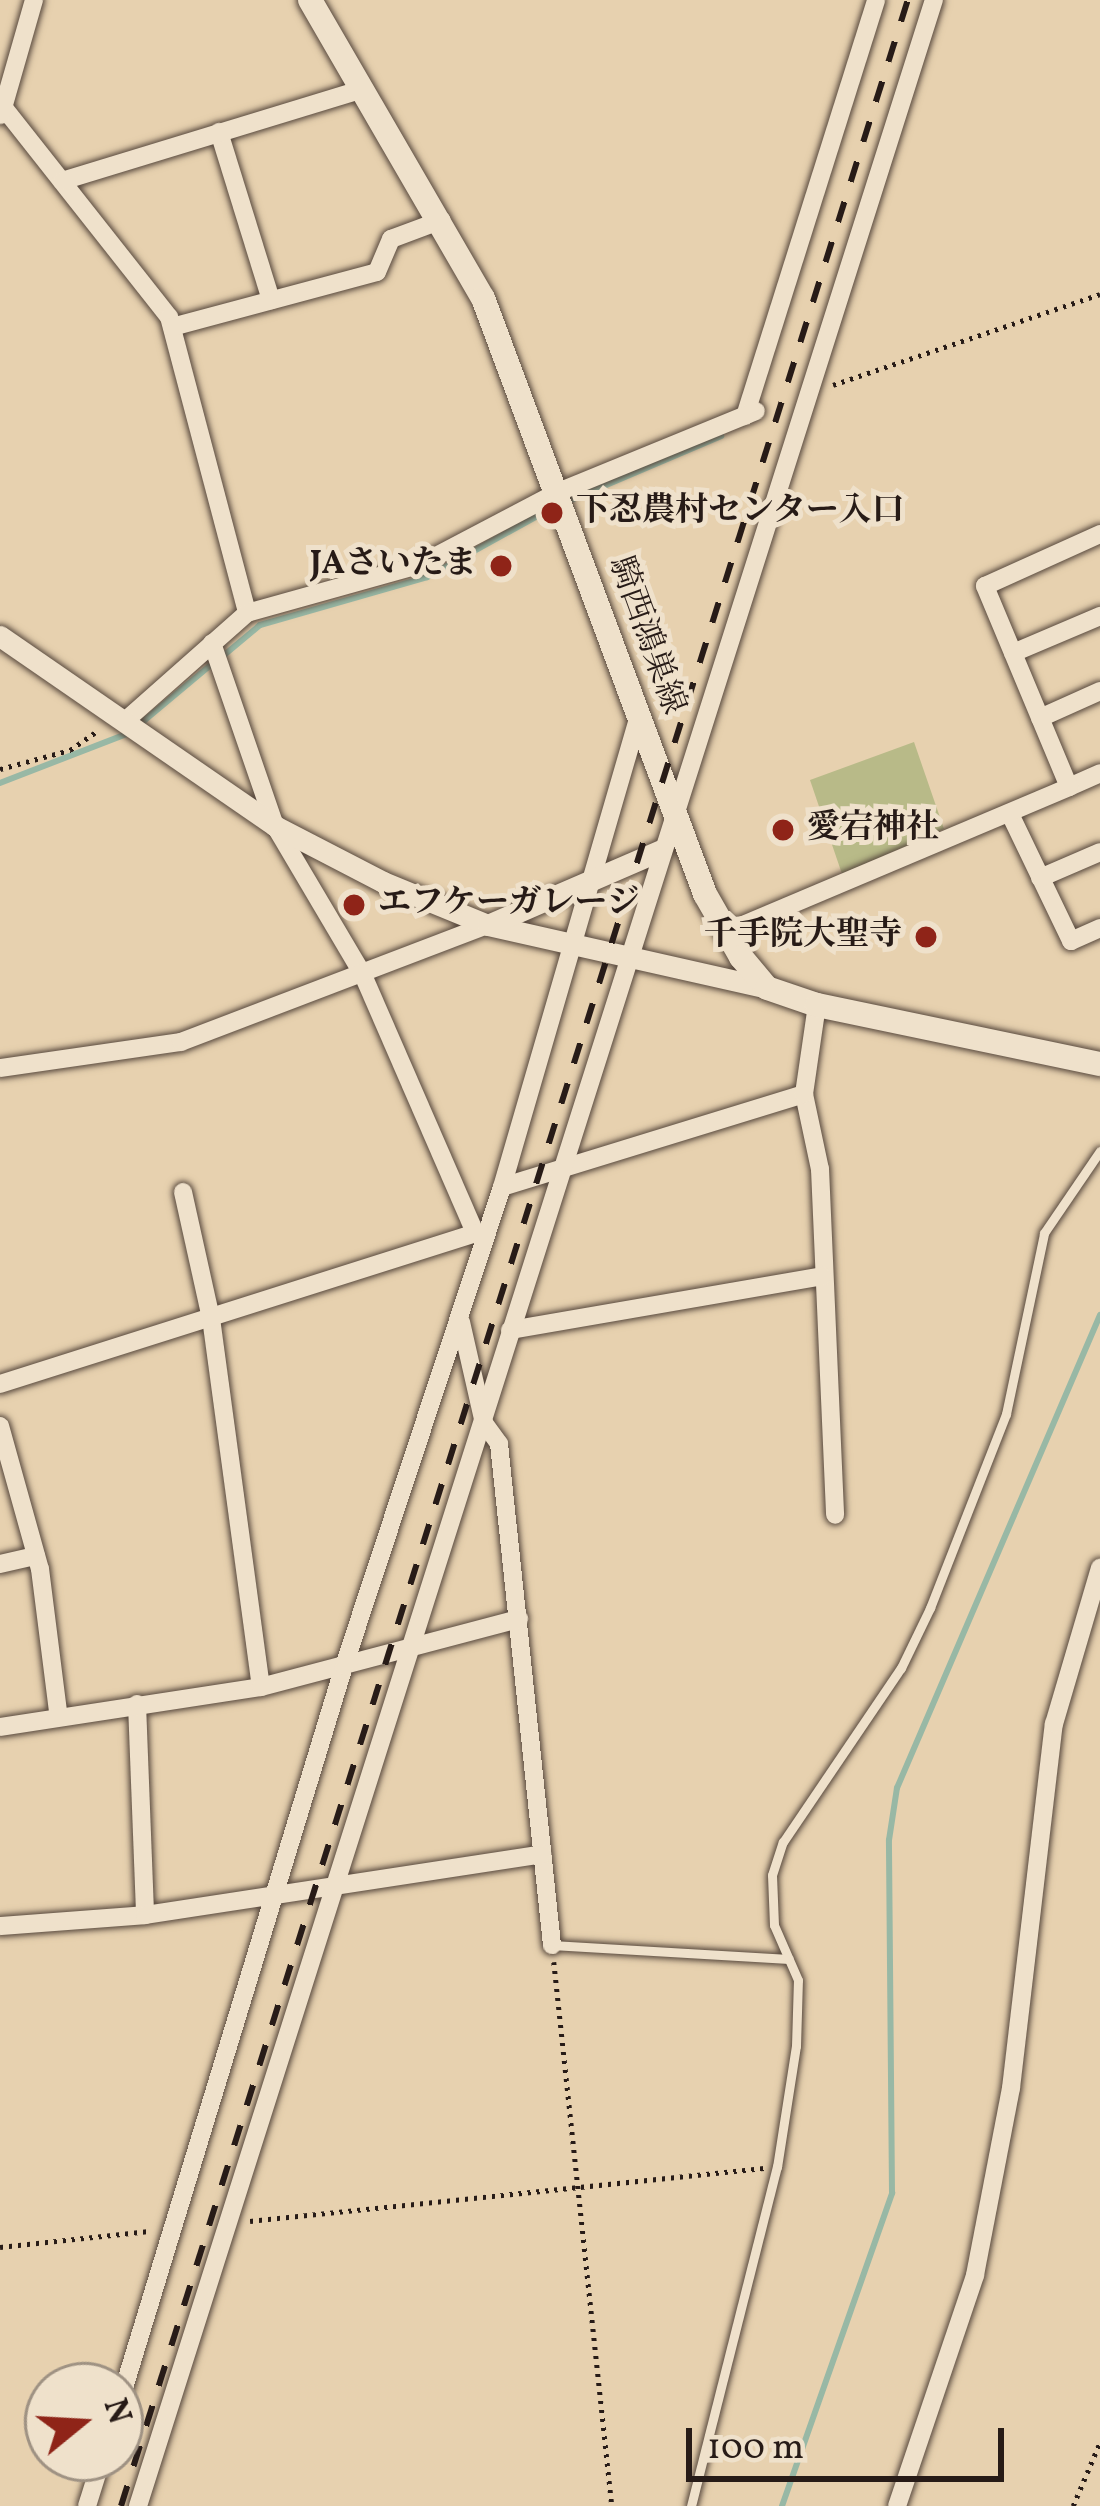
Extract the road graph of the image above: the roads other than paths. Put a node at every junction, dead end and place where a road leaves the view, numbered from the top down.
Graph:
1 (34, 0) edge
2 (310, 0) edge
3 (876, 0) edge
4 (934, 0) edge
5 (363, 89) junction
6 (1, 110) edge
7 (219, 132) junction
8 (62, 181) junction
9 (442, 220) junction
10 (272, 300) junction
11 (172, 327) junction
12 (559, 500) junction
13 (1100, 534) edge
14 (247, 613) junction
15 (1100, 616) edge
16 (0, 636) edge
17 (212, 643) junction
18 (1013, 653) junction
19 (1100, 691) edge
20 (639, 715) junction
21 (121, 717) junction
22 (1040, 718) junction
23 (1100, 773) edge
24 (1069, 787) junction
25 (1010, 814) junction
26 (676, 816) junction
27 (275, 826) junction
28 (662, 850) junction
29 (1100, 852) edge
30 (597, 878) junction
31 (1040, 878) junction
32 (488, 925) junction
33 (1100, 928) edge
34 (724, 933) junction
35 (575, 946) junction
36 (628, 956) junction
37 (364, 975) junction
38 (767, 988) junction
39 (817, 1005) junction
40 (1100, 1064) edge
41 (0, 1069) edge
42 (804, 1094) junction
43 (1100, 1151) edge
44 (563, 1169) junction
45 (502, 1187) junction
46 (182, 1192) dead end
47 (481, 1234) junction
48 (822, 1276) junction
49 (212, 1318) junction
50 (460, 1318) junction
51 (510, 1330) junction
52 (0, 1384) edge
53 (484, 1423) junction
54 (0, 1426) edge
55 (835, 1515) dead end
56 (37, 1556) junction
57 (0, 1564) edge
58 (1100, 1568) edge
59 (519, 1619) junction
60 (412, 1645) junction
61 (344, 1666) junction
62 (261, 1687) junction
63 (137, 1704) junction
64 (58, 1712) junction
65 (0, 1726) edge
66 (542, 1854) junction
67 (338, 1886) junction
68 (279, 1894) junction
69 (146, 1915) junction
70 (0, 1926) edge
71 (552, 1945) joint
72 (789, 1959) junction
73 (132, 2362) edge
74 (138, 2506) edge
75 (691, 2506) edge
76 (897, 2506) edge

1 - 6 street
2 - 5 main road, 騎西鴻巣線
3 - 12 street
4 - 26 street
5 - 7 street
5 - 9 main road, 騎西鴻巣線
6 - 8 street
7 - 8 street
7 - 10 street
8 - 11 street
9 - 10 street
9 - 12 main road, 騎西鴻巣線
10 - 11 street
11 - 14 street
12 - 14 street
12 - 20 main road, 騎西鴻巣線
13 - 18 street
14 - 17 street
15 - 18 street
16 - 21 street
17 - 21 street
17 - 27 street
18 - 22 street
19 - 22 street
20 - 26 main road, 騎西鴻巣線
20 - 30 street
21 - 27 street
22 - 24 street
23 - 24 street
24 - 25 street
25 - 31 street
25 - 34 street
26 - 28 street
26 - 34 main road, 騎西鴻巣線
27 - 32 street
27 - 37 street
28 - 30 street
28 - 36 street
29 - 31 street
30 - 32 street
30 - 35 street
31 - 33 street
32 - 35 street
32 - 37 street
34 - 38 main road, 騎西鴻巣線
35 - 36 street
35 - 45 street
36 - 38 street
36 - 44 street
37 - 41 street
37 - 47 street
38 - 39 main road
39 - 40 main road
39 - 42 street
42 - 44 street
42 - 48 street
43 - 72 lane
44 - 45 street
44 - 51 street
45 - 47 street
46 - 49 street
47 - 49 street
47 - 50 street
48 - 51 street
48 - 55 street
49 - 52 street
49 - 62 street
50 - 53 street
50 - 61 street
51 - 53 street
53 - 59 street
53 - 60 street
54 - 56 street
56 - 57 street
56 - 64 street
58 - 76 street
59 - 60 street
59 - 66 street
60 - 61 street
60 - 67 street
61 - 62 street
61 - 68 street
62 - 63 street
63 - 64 street
63 - 69 street
64 - 65 street
66 - 67 street
66 - 71 street
67 - 68 street
67 - 74 street
68 - 69 street
68 - 73 street
69 - 70 street
71 - 72 lane
72 - 75 lane

